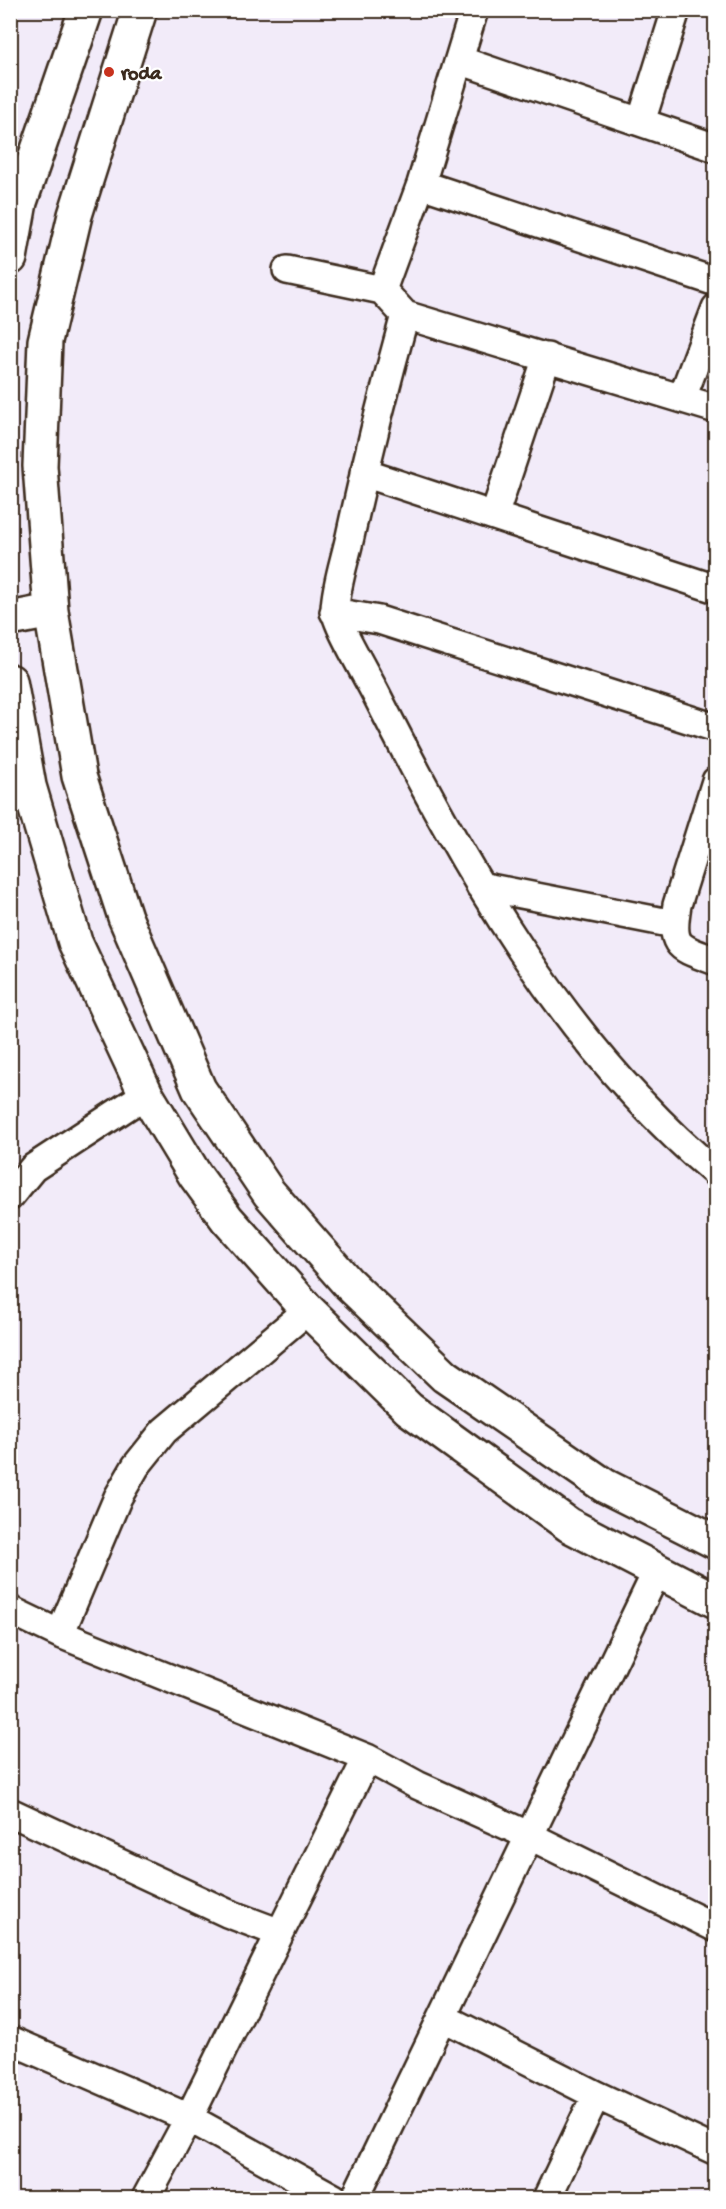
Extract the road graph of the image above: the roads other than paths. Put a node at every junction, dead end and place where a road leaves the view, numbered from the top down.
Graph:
1 (86, 10) edge
2 (140, 10) edge
3 (474, 10) edge
4 (676, 10) edge
5 (459, 60) junction
6 (641, 122) junction
7 (716, 148) edge
8 (420, 184) junction
9 (10, 258) edge
10 (287, 270) dead end
11 (716, 282) edge
12 (382, 290) junction
13 (716, 308) edge
14 (405, 315) junction
15 (547, 357) junction
16 (682, 398) junction
17 (716, 409) edge
18 (364, 473) junction
19 (494, 516) junction
20 (716, 589) edge
21 (51, 611) junction
22 (334, 612) junction
23 (10, 619) edge
24 (10, 681) edge
25 (716, 728) edge
26 (716, 782) edge
27 (480, 886) junction
28 (674, 924) junction
29 (716, 961) edge
30 (146, 1094) junction
31 (716, 1173) edge
32 (10, 1196) edge
33 (308, 1310) junction
34 (493, 1409) junction
35 (463, 1447) junction
36 (716, 1542) edge
37 (657, 1571) junction
38 (716, 1601) edge
39 (10, 1610) edge
40 (60, 1634) junction
41 (367, 1758) junction
42 (10, 1812) edge
43 (528, 1835) junction
44 (716, 1928) edge
45 (280, 1933) junction
46 (444, 2018) junction
47 (10, 2040) edge
48 (596, 2095) junction
49 (189, 2118) junction
50 (716, 2151) edge
51 (146, 2199) edge
52 (334, 2199) edge
53 (355, 2199) edge
54 (547, 2199) edge

1 - 9 main road
2 - 21 main road
3 - 5 street
4 - 6 street
5 - 6 street
5 - 8 street
6 - 7 street
8 - 11 street
8 - 12 street
10 - 12 street
12 - 14 street
13 - 16 street
14 - 15 street
14 - 18 street
15 - 16 street
15 - 19 street
16 - 17 street
18 - 19 street
18 - 22 street
19 - 20 street
21 - 23 main road
21 - 34 main road
22 - 25 street
22 - 27 street
24 - 30 main road
26 - 28 street
27 - 28 street
27 - 31 street
28 - 29 street
30 - 32 street
30 - 33 main road
33 - 35 main road
33 - 40 street
34 - 35 main road
34 - 36 main road
35 - 37 main road
37 - 38 main road
37 - 43 street
39 - 40 street
40 - 41 street
41 - 43 street
41 - 45 street
42 - 45 street
43 - 44 street
43 - 46 street
45 - 49 street
46 - 48 street
46 - 53 street
47 - 49 street
48 - 50 street
48 - 54 street
49 - 51 street
49 - 52 street

